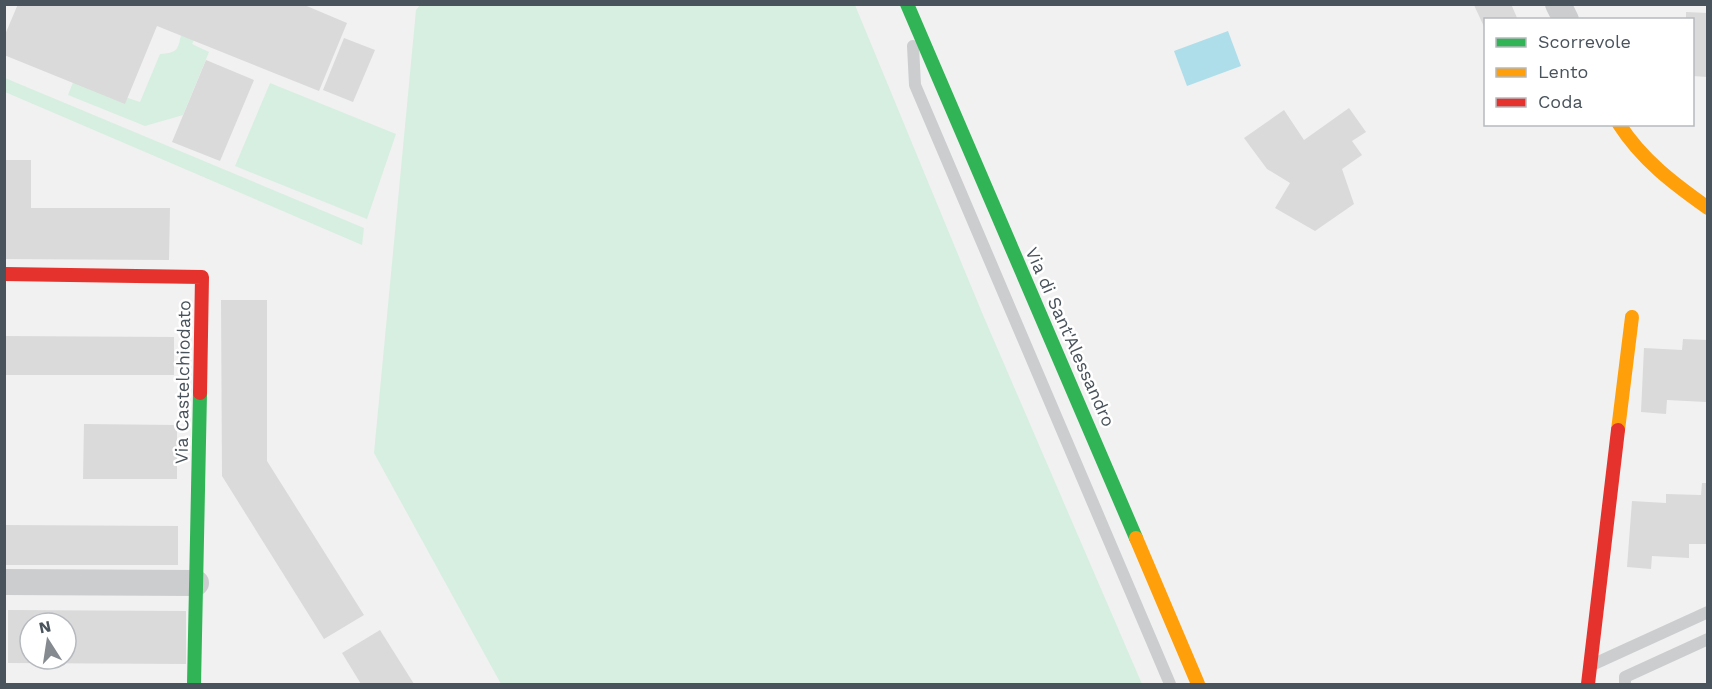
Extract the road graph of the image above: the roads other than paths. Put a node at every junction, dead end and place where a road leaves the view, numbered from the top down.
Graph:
1 (1558, 4) edge
2 (913, 9) edge
3 (1565, 18) edge
4 (1620, 126) edge
5 (1707, 208) edge
6 (4, 274) edge
7 (1632, 317) dead end
8 (4, 582) edge
9 (196, 583) junction
10 (1707, 612) edge
11 (1707, 639) edge
12 (1590, 666) junction
13 (194, 684) edge
14 (1170, 684) edge
15 (1198, 684) edge
16 (1588, 684) edge
17 (1625, 684) edge

1 - 3 street
2 - 14 lane
2 - 15 street, Via di Sant'Alessandro
4 - 5 street
6 - 9 street, Via Castelchiodato
7 - 12 street
8 - 9 street
9 - 13 street, Via Castelchiodato
10 - 12 lane
11 - 17 lane
12 - 16 street

